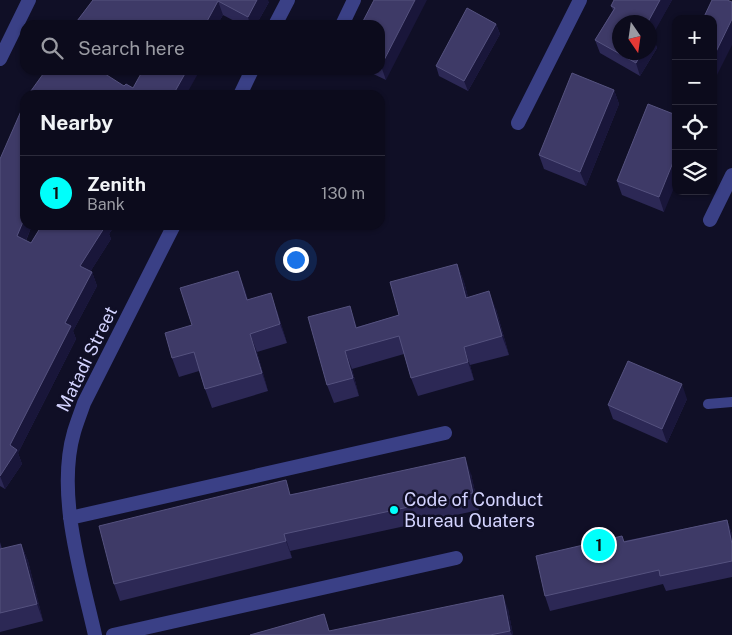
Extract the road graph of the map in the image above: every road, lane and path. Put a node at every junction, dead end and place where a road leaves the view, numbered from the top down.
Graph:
1 (29, 0) edge
2 (288, 0) edge
3 (354, 0) edge
4 (580, 0) edge
5 (278, 20) edge
6 (344, 20) edge
7 (0, 59) edge
8 (250, 75) edge
9 (242, 90) edge
10 (518, 123) dead end
11 (732, 176) edge
12 (710, 220) dead end
13 (171, 230) edge
14 (732, 402) edge
15 (708, 404) dead end
16 (445, 433) dead end
17 (70, 518) junction
18 (456, 558) dead end
19 (95, 635) edge
20 (113, 635) edge

1 - 7 street
2 - 5 street
3 - 6 street
4 - 10 street
8 - 9 street
11 - 12 street
13 - 17 street, Matadi Street
14 - 15 lane
16 - 17 street
17 - 19 street, Matadi Street
18 - 20 street

